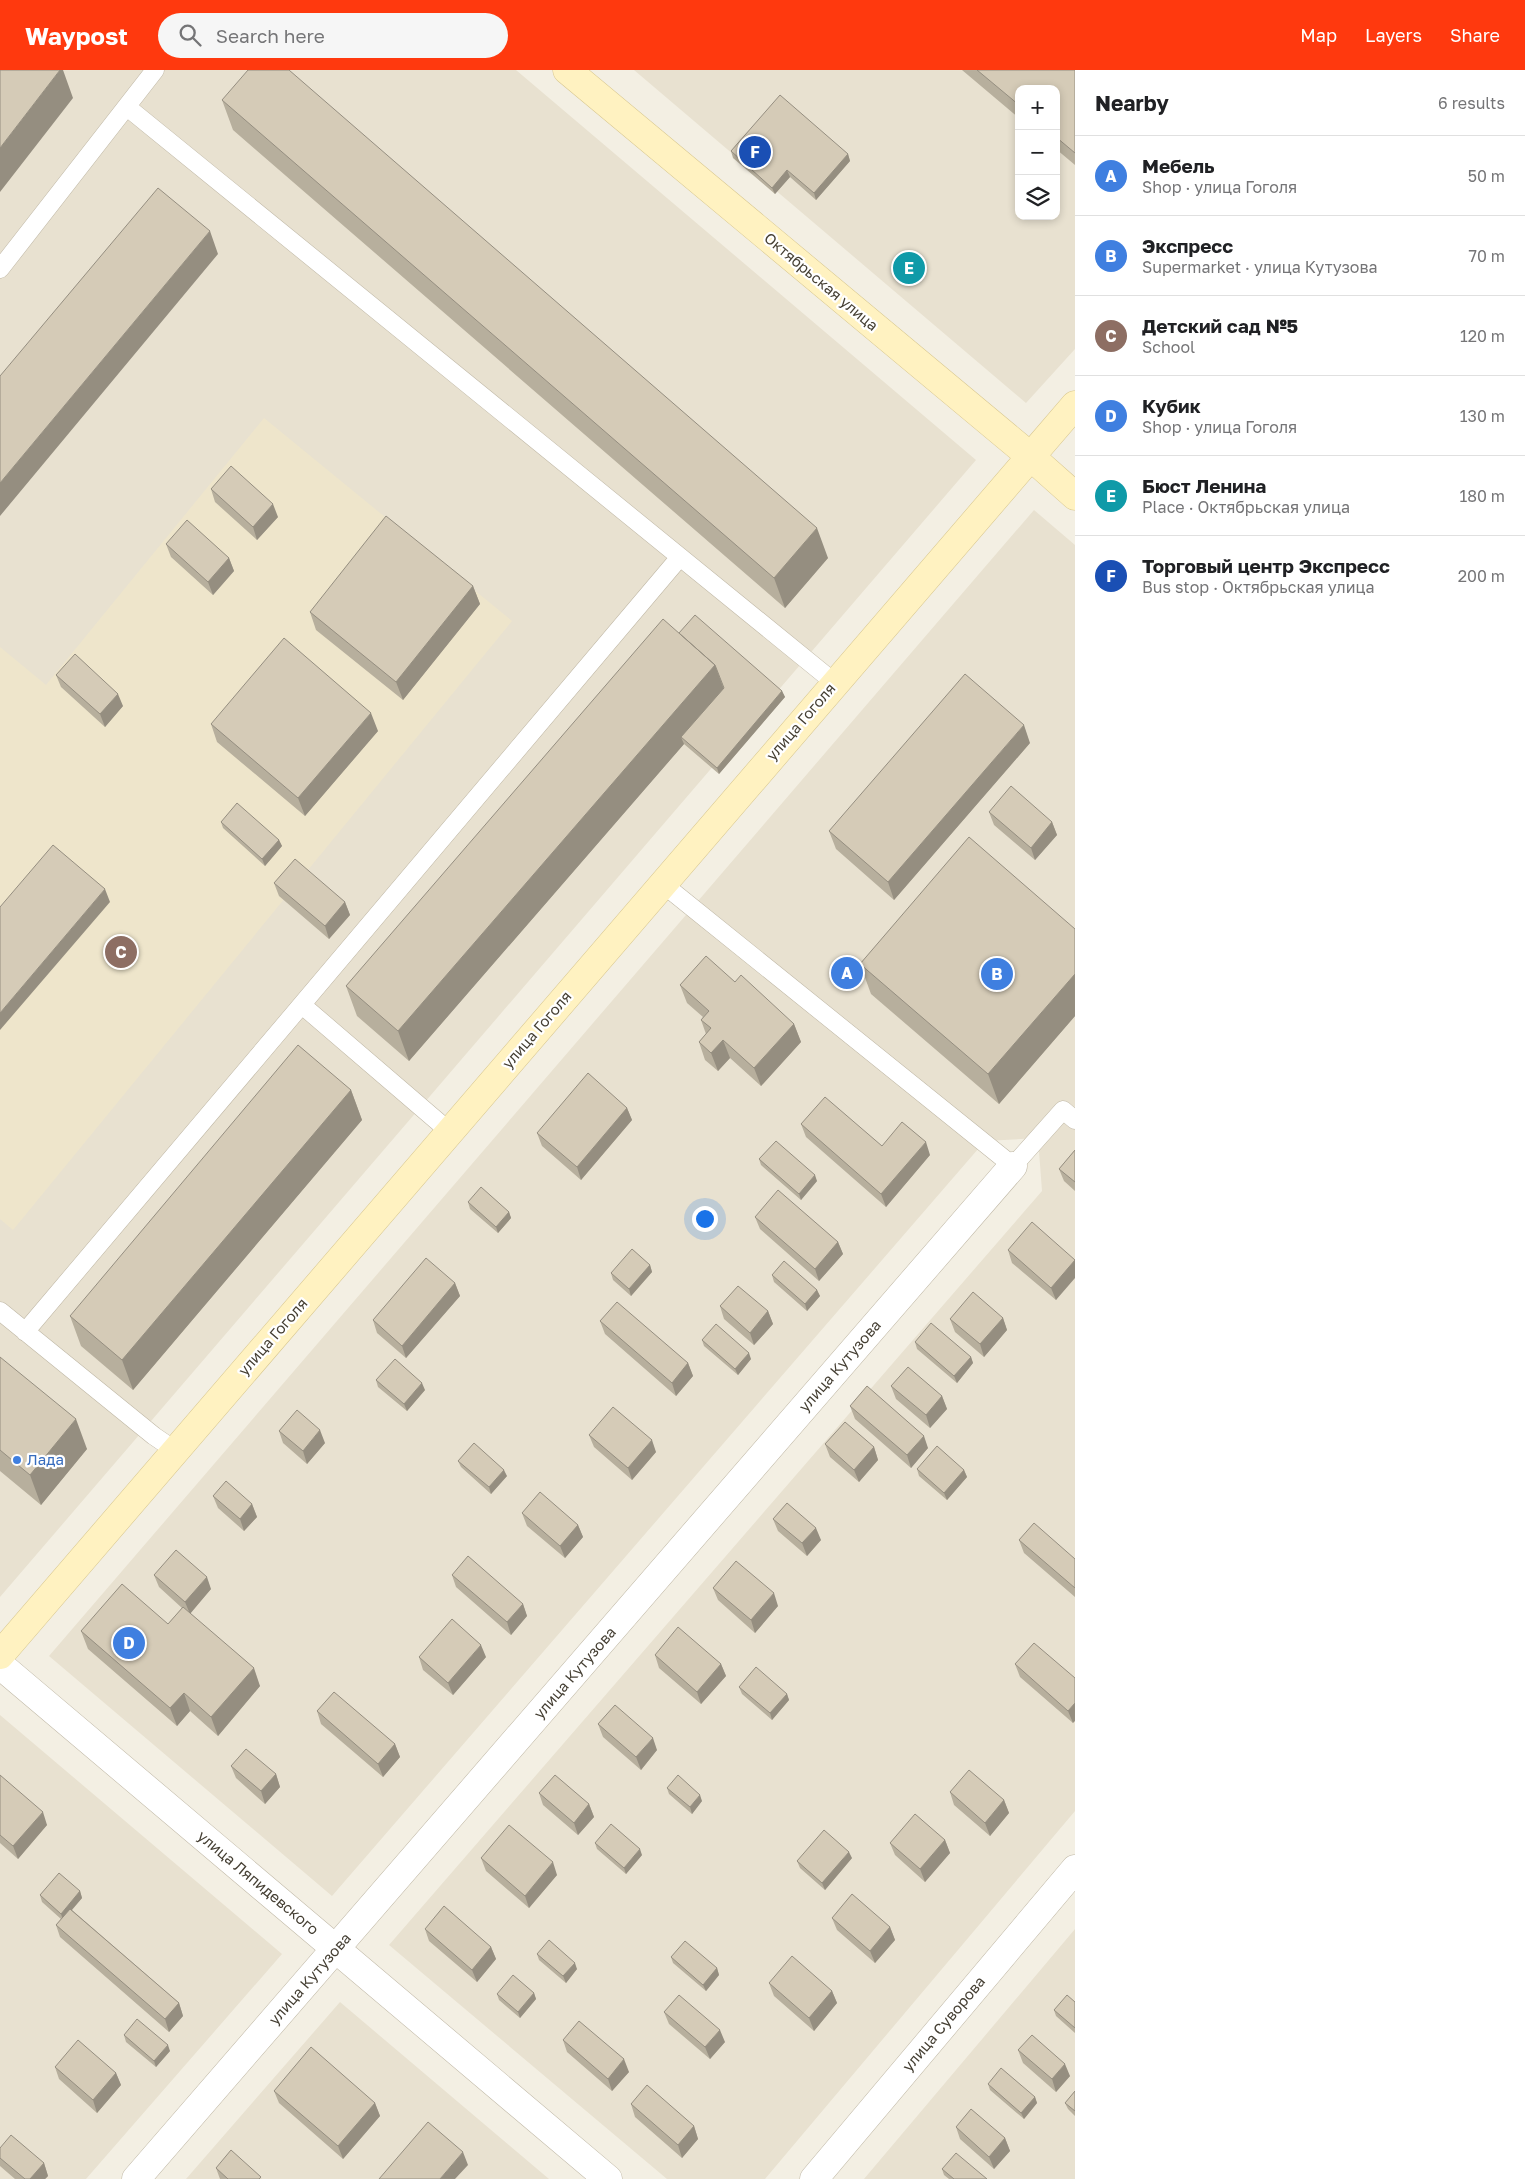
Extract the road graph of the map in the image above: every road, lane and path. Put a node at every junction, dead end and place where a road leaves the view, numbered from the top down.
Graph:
1 (155, 70) edge
2 (566, 70) edge
3 (127, 107) junction
4 (0, 269) edge
5 (1075, 405) edge
6 (1030, 456) junction
7 (1075, 496) edge
8 (680, 557) junction
9 (835, 683) junction
10 (663, 884) junction
11 (302, 1004) junction
12 (1075, 1120) edge
13 (450, 1132) junction
14 (1013, 1166) junction
15 (0, 1311) edge
16 (26, 1332) junction
17 (176, 1451) junction
18 (0, 1655) edge
19 (0, 1665) edge
20 (1075, 1869) edge
21 (336, 1950) junction
22 (136, 2179) edge
23 (608, 2179) edge
24 (814, 2179) edge

1 - 3 lane
2 - 6 main road, Октябрьская улица
3 - 4 lane
3 - 8 lane
5 - 6 main road, улица Гоголя
6 - 7 main road, Октябрьская улица
6 - 9 main road, улица Гоголя
8 - 9 lane
8 - 11 lane
9 - 10 main road, улица Гоголя
10 - 13 main road, улица Гоголя
10 - 14 lane
11 - 13 lane
11 - 16 lane
12 - 14 lane
13 - 17 main road, улица Гоголя
14 - 21 street, улица Кутузова
15 - 16 lane
16 - 17 lane
17 - 18 main road, улица Гоголя
19 - 21 street, улица Ляпидевского
20 - 24 street, улица Суворова
21 - 22 street, улица Кутузова
21 - 23 street, улица Ляпидевского

